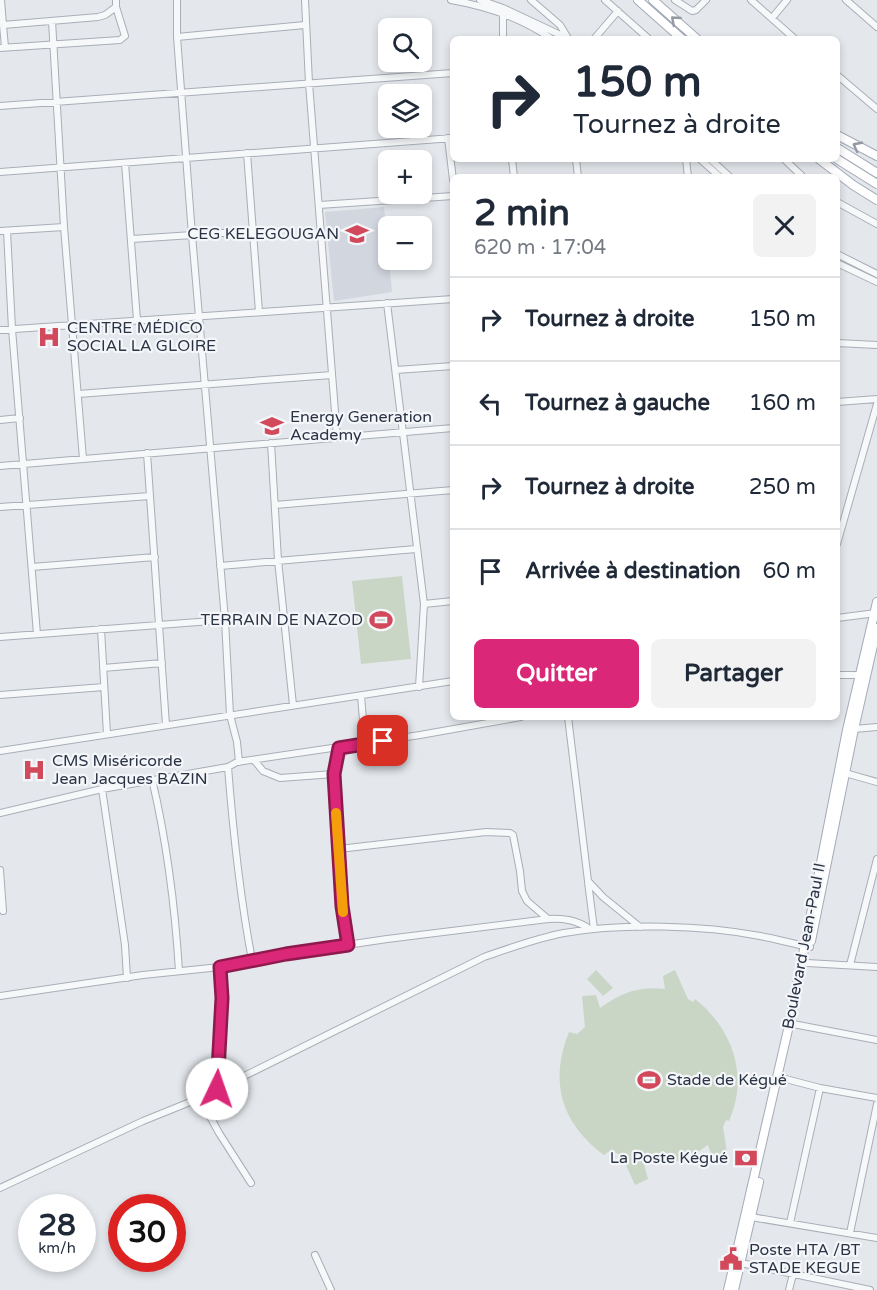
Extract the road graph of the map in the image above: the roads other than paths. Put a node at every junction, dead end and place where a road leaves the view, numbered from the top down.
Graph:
1 (1, 0) edge
2 (177, 0) edge
3 (305, 0) edge
4 (451, 0) edge
5 (480, 0) edge
6 (531, 0) edge
7 (605, 0) edge
8 (638, 0) edge
9 (652, 0) edge
10 (675, 0) edge
11 (706, 0) edge
12 (751, 0) edge
13 (787, 0) edge
14 (846, 0) edge
15 (116, 4) edge
16 (503, 7) edge
17 (618, 11) junction
18 (771, 18) junction
19 (52, 21) junction
20 (3, 25) junction
21 (305, 26) junction
22 (877, 27) edge
23 (503, 36) edge
24 (548, 36) edge
25 (562, 36) edge
26 (566, 36) edge
27 (597, 36) edge
28 (646, 36) edge
29 (679, 36) edge
30 (694, 36) edge
31 (792, 36) edge
32 (177, 37) junction
33 (53, 44) junction
34 (2, 48) edge
35 (450, 73) edge
36 (840, 78) edge
37 (309, 83) junction
38 (181, 93) junction
39 (56, 102) junction
40 (0, 106) edge
41 (877, 109) edge
42 (840, 137) edge
43 (450, 138) edge
44 (315, 148) junction
45 (840, 150) edge
46 (247, 153) junction
47 (877, 156) edge
48 (187, 158) junction
49 (840, 160) edge
50 (703, 162) edge
51 (713, 162) edge
52 (787, 162) edge
53 (823, 162) edge
54 (125, 163) junction
55 (61, 167) junction
56 (0, 172) edge
57 (717, 174) edge
58 (727, 174) edge
59 (800, 174) edge
60 (839, 174) edge
61 (840, 175) edge
62 (875, 177) edge
63 (450, 196) edge
64 (877, 200) edge
65 (840, 204) edge
66 (319, 205) junction
67 (877, 224) edge
68 (64, 227) junction
69 (3, 231) edge
70 (253, 231) junction
71 (192, 235) junction
72 (132, 239) junction
73 (840, 256) edge
74 (840, 264) edge
75 (877, 274) edge
76 (877, 282) edge
77 (450, 299) edge
78 (387, 303) junction
79 (326, 307) junction
80 (259, 312) junction
81 (199, 316) junction
82 (137, 320) junction
83 (72, 325) junction
84 (12, 329) junction
85 (0, 330) edge
86 (840, 343) edge
87 (877, 345) edge
88 (450, 366) edge
89 (396, 370) junction
90 (332, 375) junction
91 (205, 383) junction
92 (78, 394) junction
93 (877, 399) edge
94 (840, 402) edge
95 (877, 404) edge
96 (20, 418) junction
97 (0, 420) edge
98 (450, 428) edge
99 (403, 432) junction
100 (337, 437) junction
101 (271, 443) junction
102 (209, 448) junction
103 (147, 453) junction
104 (83, 459) junction
105 (23, 464) junction
106 (0, 466) edge
107 (450, 490) edge
108 (410, 492) junction
109 (150, 496) junction
110 (27, 504) junction
111 (275, 505) junction
112 (0, 507) edge
113 (840, 534) edge
114 (416, 549) junction
115 (154, 557) junction
116 (278, 560) junction
117 (220, 566) junction
118 (32, 567) junction
119 (450, 601) edge
120 (877, 602) edge
121 (424, 604) junction
122 (876, 613) edge
123 (840, 618) edge
124 (225, 620) junction
125 (159, 625) junction
126 (877, 628) edge
127 (101, 629) junction
128 (37, 634) junction
129 (0, 637) edge
130 (162, 663) junction
131 (873, 667) edge
132 (103, 668) junction
133 (840, 675) edge
134 (858, 675) junction
135 (450, 682) edge
136 (104, 687) junction
137 (419, 687) junction
138 (0, 695) edge
139 (361, 696) junction
140 (292, 705) junction
141 (230, 715) junction
142 (504, 720) edge
143 (568, 720) edge
144 (166, 725) junction
145 (877, 727) edge
146 (854, 729) junction
147 (107, 734) junction
148 (365, 744) junction
149 (339, 748) junction
150 (0, 751) edge
151 (254, 760) junction
152 (238, 762) junction
153 (228, 767) junction
154 (845, 773) junction
155 (334, 774) junction
156 (152, 779) junction
157 (877, 782) edge
158 (102, 789) junction
159 (0, 813) edge
160 (339, 849) junction
161 (877, 859) edge
162 (0, 870) edge
163 (588, 881) junction
164 (3, 911) dead end
165 (548, 919) junction
166 (640, 927) junction
167 (592, 929) junction
168 (348, 945) junction
169 (807, 947) junction
170 (252, 960) junction
171 (807, 963) junction
172 (850, 965) junction
173 (220, 967) junction
174 (877, 967) edge
175 (178, 971) junction
176 (127, 978) junction
177 (0, 996) edge
178 (793, 1024) junction
179 (877, 1040) edge
180 (782, 1078) junction
181 (820, 1088) junction
182 (217, 1089) junction
183 (200, 1098) junction
184 (877, 1098) edge
185 (877, 1104) edge
186 (251, 1183) dead end
187 (0, 1188) edge
188 (751, 1217) junction
189 (790, 1222) junction
190 (850, 1233) junction
191 (877, 1238) edge
192 (315, 1255) dead end
193 (741, 1263) junction
194 (793, 1274) junction
195 (331, 1290) edge
196 (728, 1290) edge
197 (734, 1290) edge
198 (789, 1290) edge
199 (870, 1290) edge

1 - 20 street
2 - 32 street
3 - 21 street
4 - 16 street
5 - 16 street
6 - 26 street
7 - 17 street
8 - 29 main road
30 -> 9 main road
10 - 11 street
12 - 18 street
13 - 18 street
14 - 22 street
15 - 19 street
15 - 33 street
16 - 23 street
16 - 24 street
16 - 25 street
17 - 27 street
17 - 28 street
18 - 31 street
19 - 20 street
19 - 33 street
20 - 34 street
21 - 32 street
21 - 37 street
32 - 38 street
33 - 34 street
33 - 39 street
35 - 37 street
36 - 41 street
37 - 38 street
37 - 44 street
38 - 39 street
38 - 48 street
39 - 40 street
39 - 55 street
47 -> 42 main road
43 - 44 street
44 - 46 street
44 - 66 street
45 - 62 main road
46 - 48 street
46 - 70 street
48 - 54 street
48 - 71 street
49 - 62 main road
50 - 57 street
51 - 58 street
52 - 59 street
53 - 60 main road
54 - 55 street
54 - 72 street
55 - 56 street
55 - 68 street
61 - 64 main road
63 - 66 street
65 - 67 street
66 - 79 street
68 - 69 street
68 - 83 street
69 - 84 street
70 - 71 street
70 - 80 street
71 - 72 street
71 - 81 street
72 - 82 street
73 - 75 street
74 - 76 street
77 - 78 street
78 - 79 street
78 - 89 street
79 - 80 street
79 - 90 street
80 - 81 street
81 - 82 street
81 - 91 street
82 - 83 street
83 - 84 street
83 - 92 street
84 - 85 street
84 - 96 street
86 - 87 street
88 - 89 street
89 - 99 street
90 - 91 street
90 - 100 street
91 - 92 street
91 - 102 street
92 - 104 street
93 - 94 street
95 - 113 street
96 - 97 street
96 - 105 street
98 - 99 street
99 - 100 street
99 - 108 street
100 - 101 street
101 - 102 street
101 - 111 street
102 - 103 street
102 - 117 street
103 - 104 street
103 - 109 street
104 - 105 street
105 - 106 street
105 - 110 street
107 - 108 street
108 - 111 street
108 - 114 street
109 - 110 street
109 - 115 street
110 - 112 street
110 - 118 street
111 - 116 street
114 - 116 street
114 - 121 street
115 - 118 street
115 - 125 street
116 - 117 street
116 - 140 street
117 - 124 street
118 - 128 street
119 - 121 street
120 - 122 main road, Boulevard Jean-Paul II
121 - 137 street
122 - 123 street
122 - 134 main road, Boulevard Jean-Paul II
124 - 125 street
124 - 141 street
125 - 127 street
125 - 130 street
126 - 131 main road, Boulevard Jean-Paul II
127 - 128 street
127 - 132 street
128 - 129 street
130 - 132 street
130 - 144 street
131 - 146 main road, Boulevard Jean-Paul II
132 - 136 street
133 - 134 street
134 - 169 main road, Boulevard Jean-Paul II
135 - 137 street
136 - 138 street
136 - 147 street
137 - 139 street
139 - 140 street
139 - 148 street
140 - 141 street
141 - 144 street
141 - 152 street
142 - 148 street
143 - 163 street
144 - 147 street
145 - 146 street
146 - 154 main road, Boulevard Jean-Paul II
147 - 150 street
148 - 149 street
149 - 151 street
149 - 155 street
151 - 152 street
151 - 155 street
152 - 153 street
153 - 156 street
153 - 170 street
154 - 157 street
154 - 169 main road, Boulevard Jean-Paul II
155 - 160 street
156 - 158 street
156 - 175 street
158 - 159 street
158 - 176 street
160 - 165 street
160 - 168 street
161 - 172 street
162 - 164 street
163 - 166 street
163 - 167 street
165 - 167 street
165 - 168 street
166 - 167 street
166 - 169 street
167 - 182 street
168 - 170 street
169 - 171 main road, Boulevard Jean-Paul II
169 - 196 main road, Boulevard Jean-Paul II
170 - 173 street
171 - 172 street
171 - 178 main road, Boulevard Jean-Paul II
172 - 174 street
173 - 175 street
173 - 182 street
175 - 176 street
176 - 177 street
178 - 179 street
178 - 180 main road, Boulevard Jean-Paul II
180 - 181 street
180 - 188 main road, Boulevard Jean-Paul II
181 - 184 street
181 - 189 street
182 - 183 street
183 - 186 street
183 - 187 street
185 - 190 street
188 - 189 street
188 - 193 main road, Boulevard Jean-Paul II
189 - 190 street
190 - 191 street
192 - 195 street
193 - 194 street
193 - 197 main road, Boulevard Jean-Paul II
194 - 198 street
194 - 199 street

